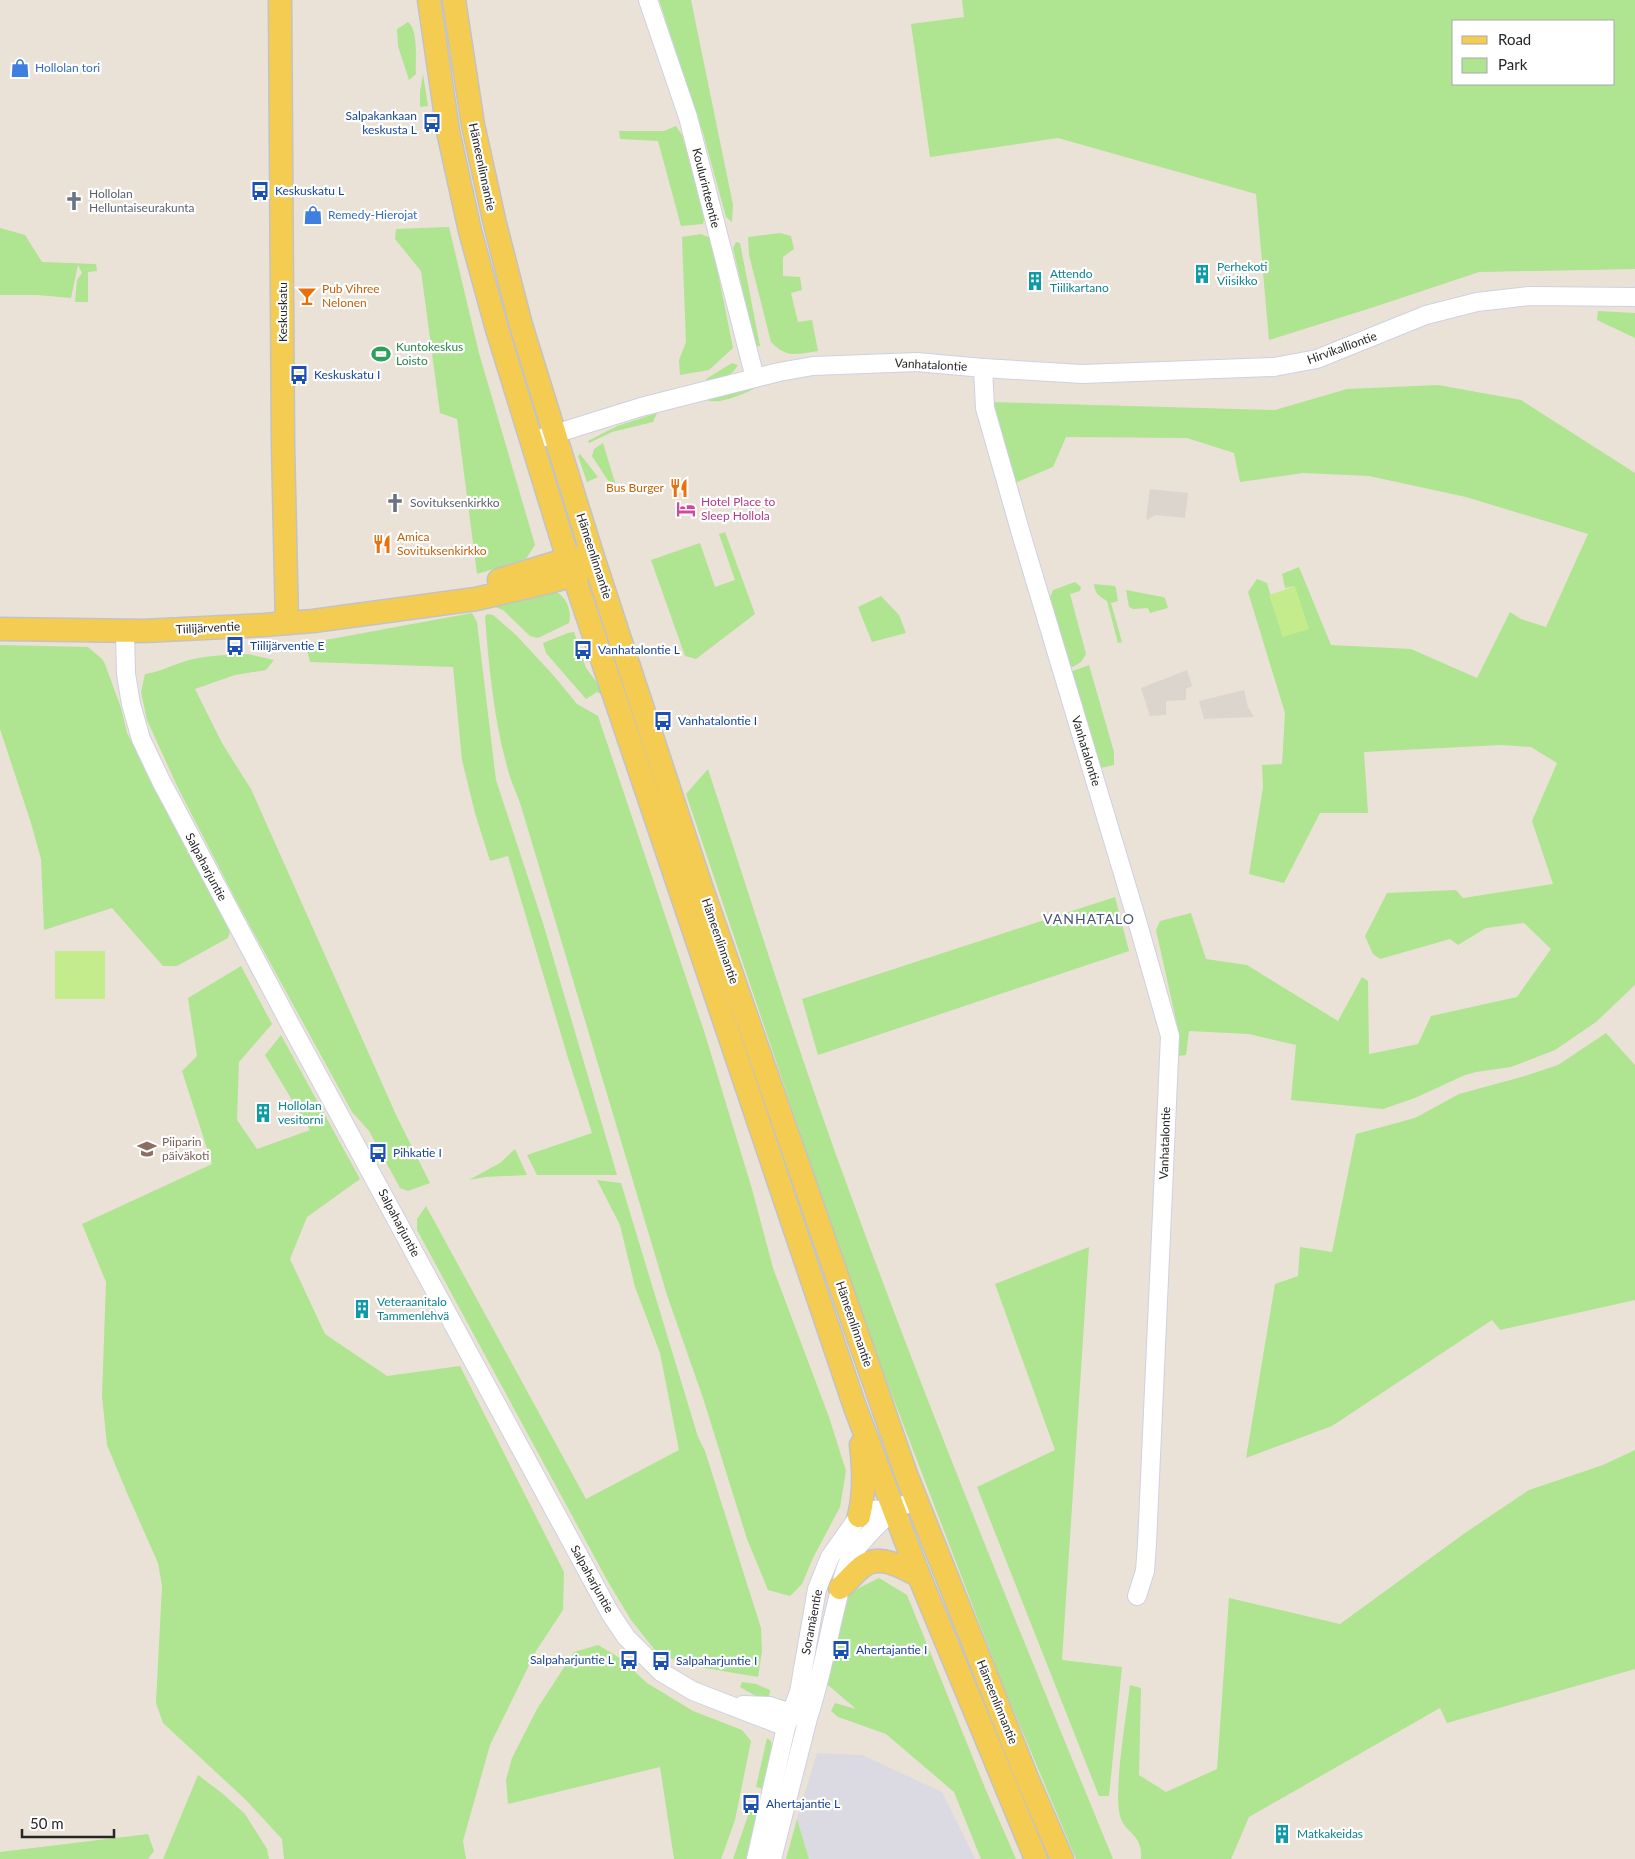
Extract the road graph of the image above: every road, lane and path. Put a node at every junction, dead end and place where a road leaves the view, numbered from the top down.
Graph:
1 (280, 0) edge
2 (429, 0) edge
3 (454, 0) edge
4 (648, 0) edge
5 (1635, 297) edge
6 (983, 368) junction
7 (755, 378) junction
8 (555, 434) junction
9 (532, 441) junction
10 (593, 559) junction
11 (571, 567) junction
12 (287, 623) junction
13 (0, 629) edge
14 (126, 631) junction
15 (855, 1407) junction
16 (916, 1500) junction
17 (894, 1509) junction
18 (858, 1516) junction
19 (919, 1576) junction
20 (840, 1588) junction
21 (1137, 1596) dead end
22 (808, 1718) junction
23 (788, 1720) junction
24 (756, 1859) edge
25 (772, 1859) edge
26 (1036, 1859) edge
27 (1062, 1859) edge

1 - 12 main road, Keskuskatu
2 - 9 main road, Hämeenlinnantie
3 - 8 main road, Hämeenlinnantie
4 - 7 street, Koulurinteentie
5 - 6 street, Hirvikalliontie
6 - 7 street, Vanhatalontie
6 - 21 street, Vanhatalontie
7 - 8 street, Vanhatalontie
8 - 9 street, Vanhatalontie
8 - 10 main road, Hämeenlinnantie
9 - 11 main road, Hämeenlinnantie
10 - 11 main road, Tiilijärventie
10 - 16 main road, Hämeenlinnantie
11 - 12 main road, Tiilijärventie
11 - 15 main road, Hämeenlinnantie
12 - 14 main road, Tiilijärventie
13 - 14 main road, Tiilijärventie
14 - 23 street, Salpaharjuntie
15 - 17 main road, Hämeenlinnantie
15 - 18 main road
16 - 17 street, Soramäentie
16 - 27 main road, Hämeenlinnantie
17 - 18 street, Soramäentie
17 - 19 main road, Hämeenlinnantie
17 - 20 street, Soramäentie
18 - 23 street, Soramäentie
19 - 20 main road
19 - 26 main road, Hämeenlinnantie
20 - 22 street, Soramäentie
22 - 23 street
22 - 25 street, Soramäentie
23 - 24 street, Soramäentie

